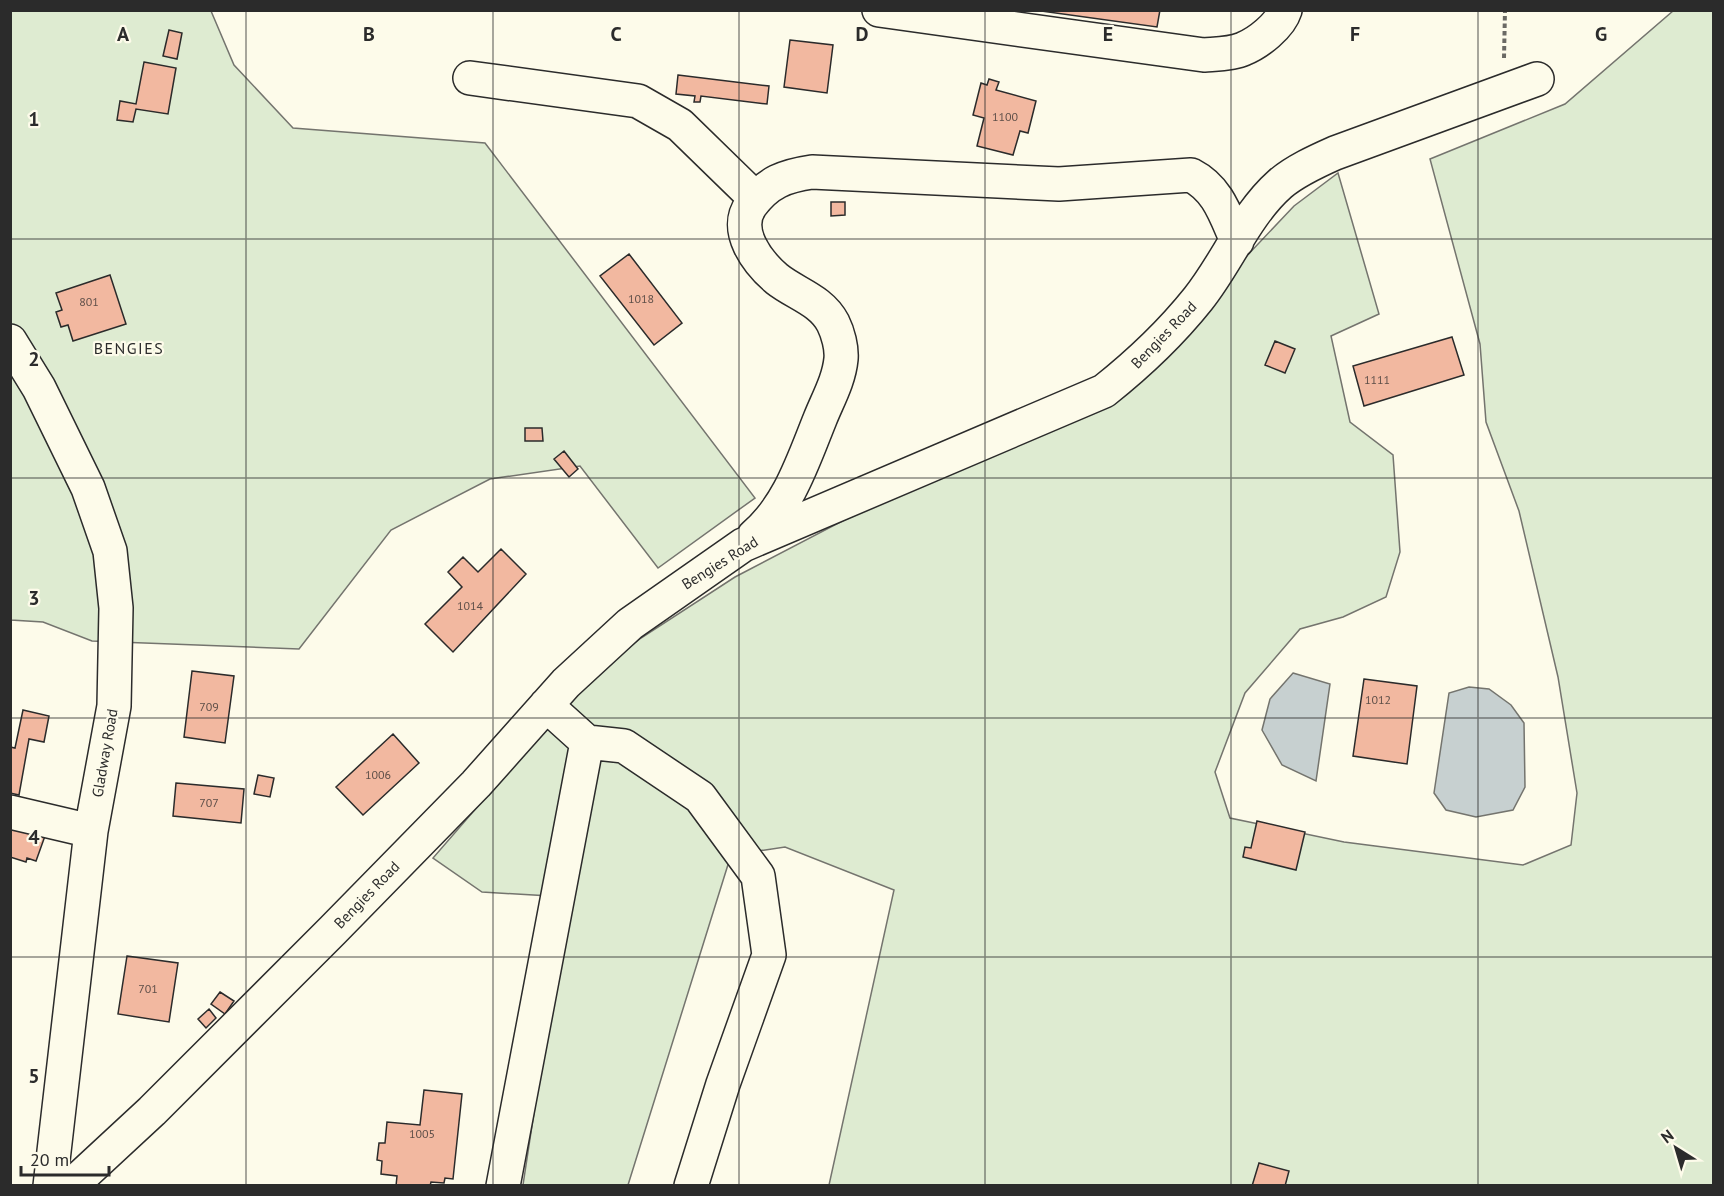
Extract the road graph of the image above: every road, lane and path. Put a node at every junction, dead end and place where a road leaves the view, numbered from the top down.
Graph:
1 (879, 10) edge
2 (1285, 10) edge
3 (1505, 10) edge
4 (470, 78) dead end
5 (1537, 79) dead end
6 (1496, 94) junction
7 (756, 199) junction
8 (1237, 241) junction
9 (10, 341) edge
10 (743, 545) junction
11 (546, 705) junction
12 (587, 742) junction
13 (10, 812) edge
14 (92, 831) junction
15 (50, 1185) edge
16 (70, 1185) edge
17 (503, 1185) edge
18 (691, 1185) edge

1 - 2 street
3 - 6 path
4 - 7 street
5 - 6 street, Bengies Road
6 - 8 street, Bengies Road
7 - 8 street
7 - 10 street
8 - 10 street, Bengies Road
9 - 14 street, Gladway Road
10 - 11 street, Bengies Road
11 - 12 street
11 - 16 street, Bengies Road
12 - 17 street
12 - 18 street
13 - 14 street
14 - 15 street, Gladway Road

